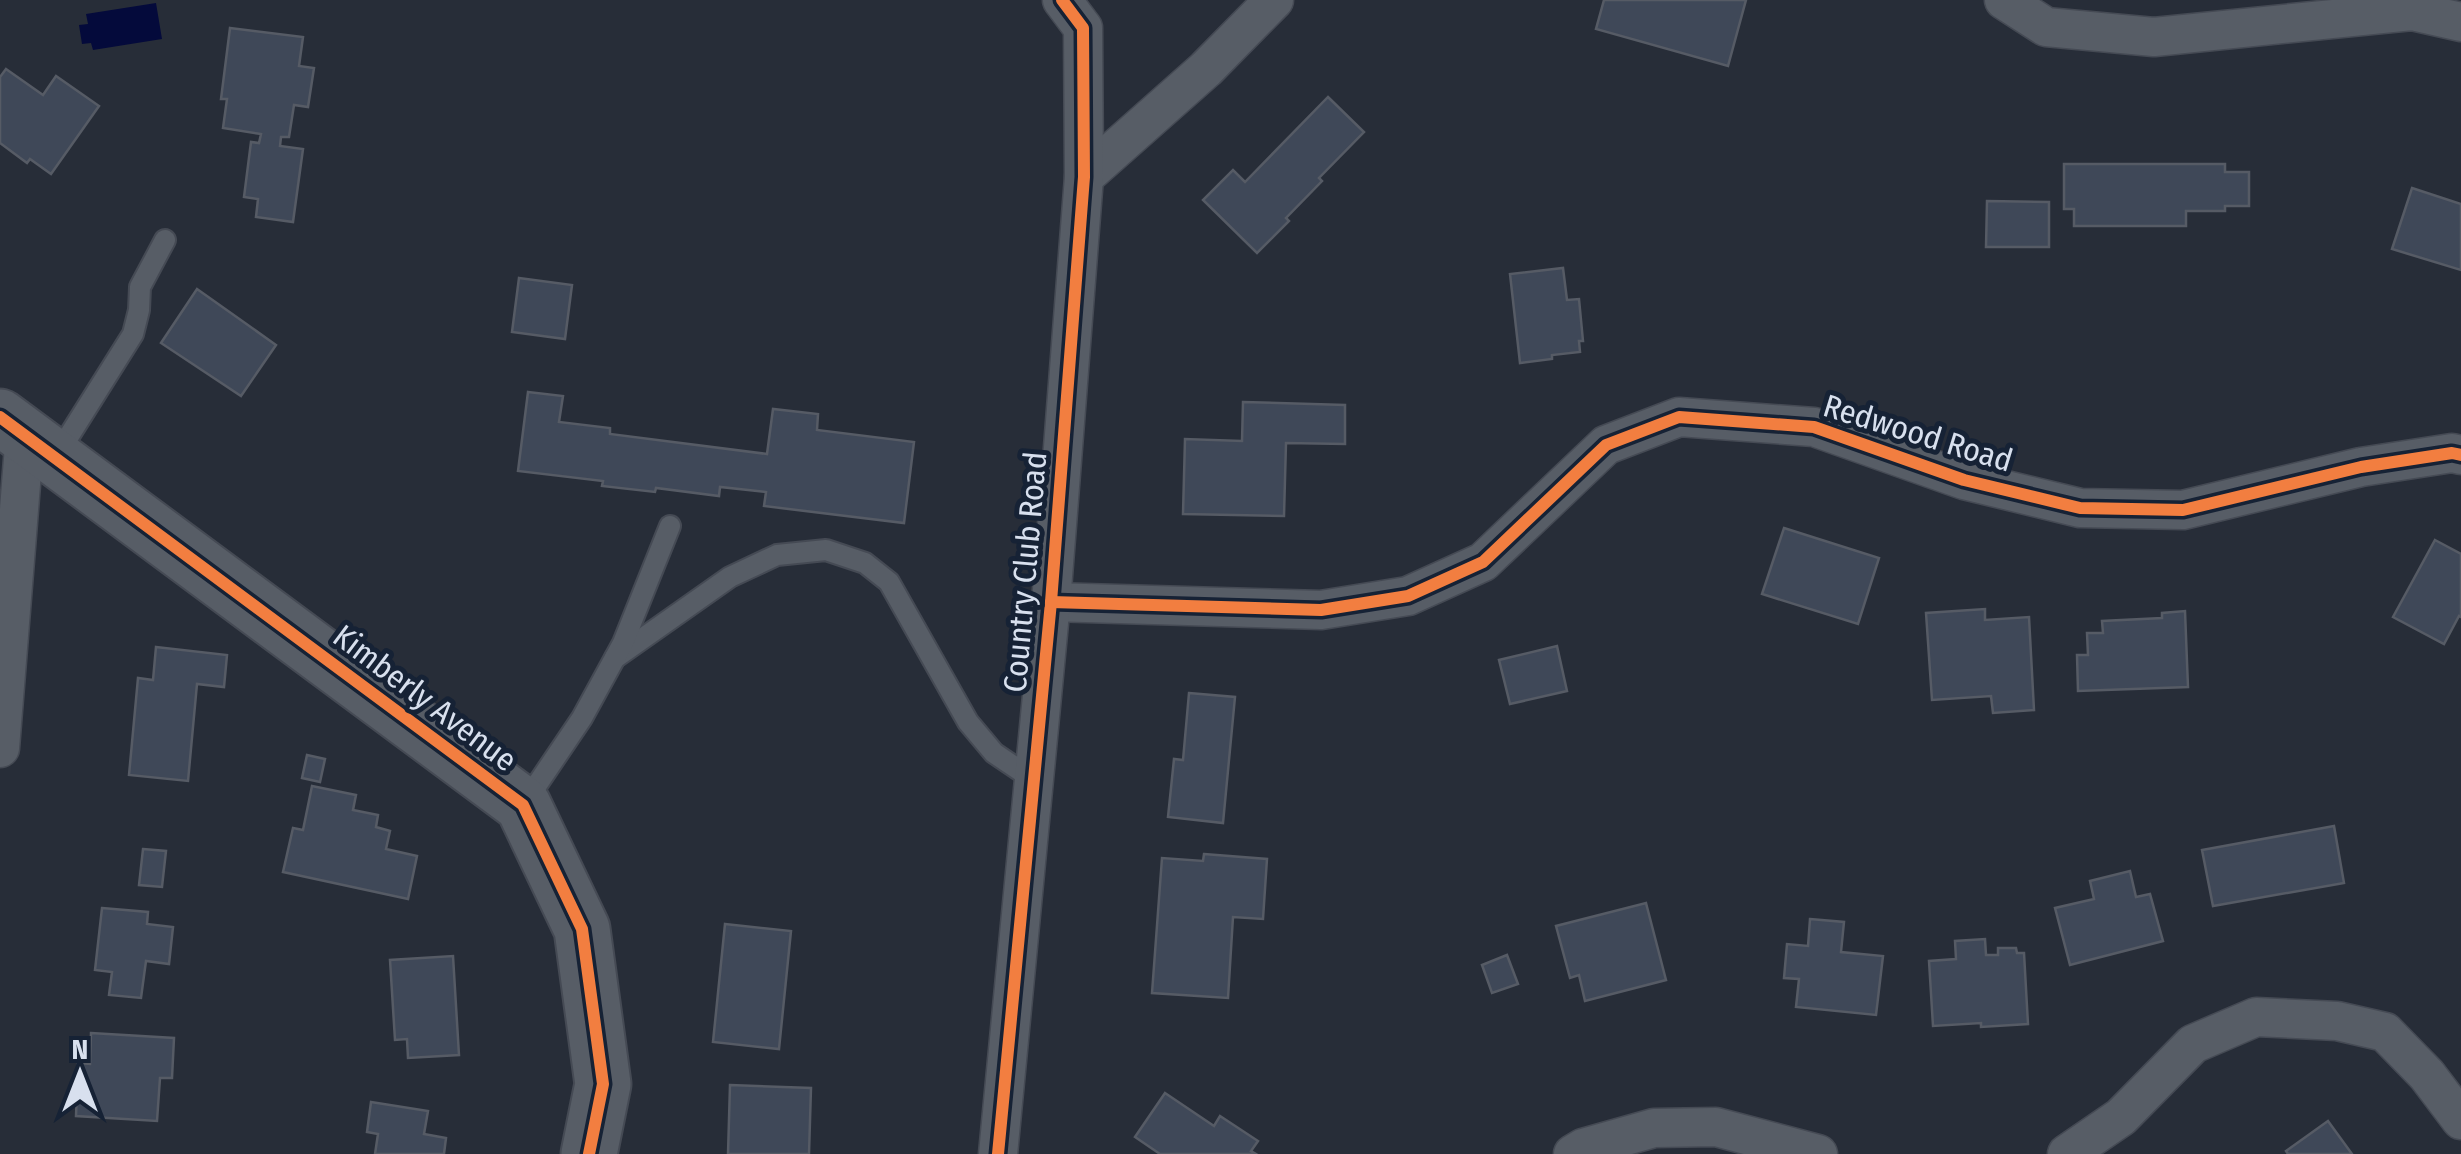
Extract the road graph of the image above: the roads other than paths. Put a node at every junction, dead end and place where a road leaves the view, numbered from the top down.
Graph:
1 (1062, 0) edge
2 (1274, 0) edge
3 (2004, 0) edge
4 (2461, 22) edge
5 (1084, 178) junction
6 (165, 240) dead end
7 (27, 436) edge
8 (2461, 454) edge
9 (670, 526) dead end
10 (1051, 602) junction
11 (615, 658) junction
12 (0, 748) edge
13 (1034, 780) junction
14 (523, 805) junction
15 (2461, 1120) edge
16 (1652, 1141) edge
17 (589, 1154) edge
18 (998, 1154) edge
19 (1573, 1154) edge
20 (1818, 1154) edge
21 (2067, 1154) edge

1 - 5 street, Country Club Road
2 - 5 street
3 - 4 street
5 - 10 street, Country Club Road
6 - 7 lane
7 - 12 street
7 - 14 street, Kimberly Avenue
8 - 10 street, Redwood Road
9 - 11 lane
10 - 13 street, Country Club Road
11 - 13 lane
11 - 14 lane
13 - 18 street, Country Club Road
14 - 17 street, Kimberly Avenue
15 - 21 street
16 - 19 street
16 - 20 street

